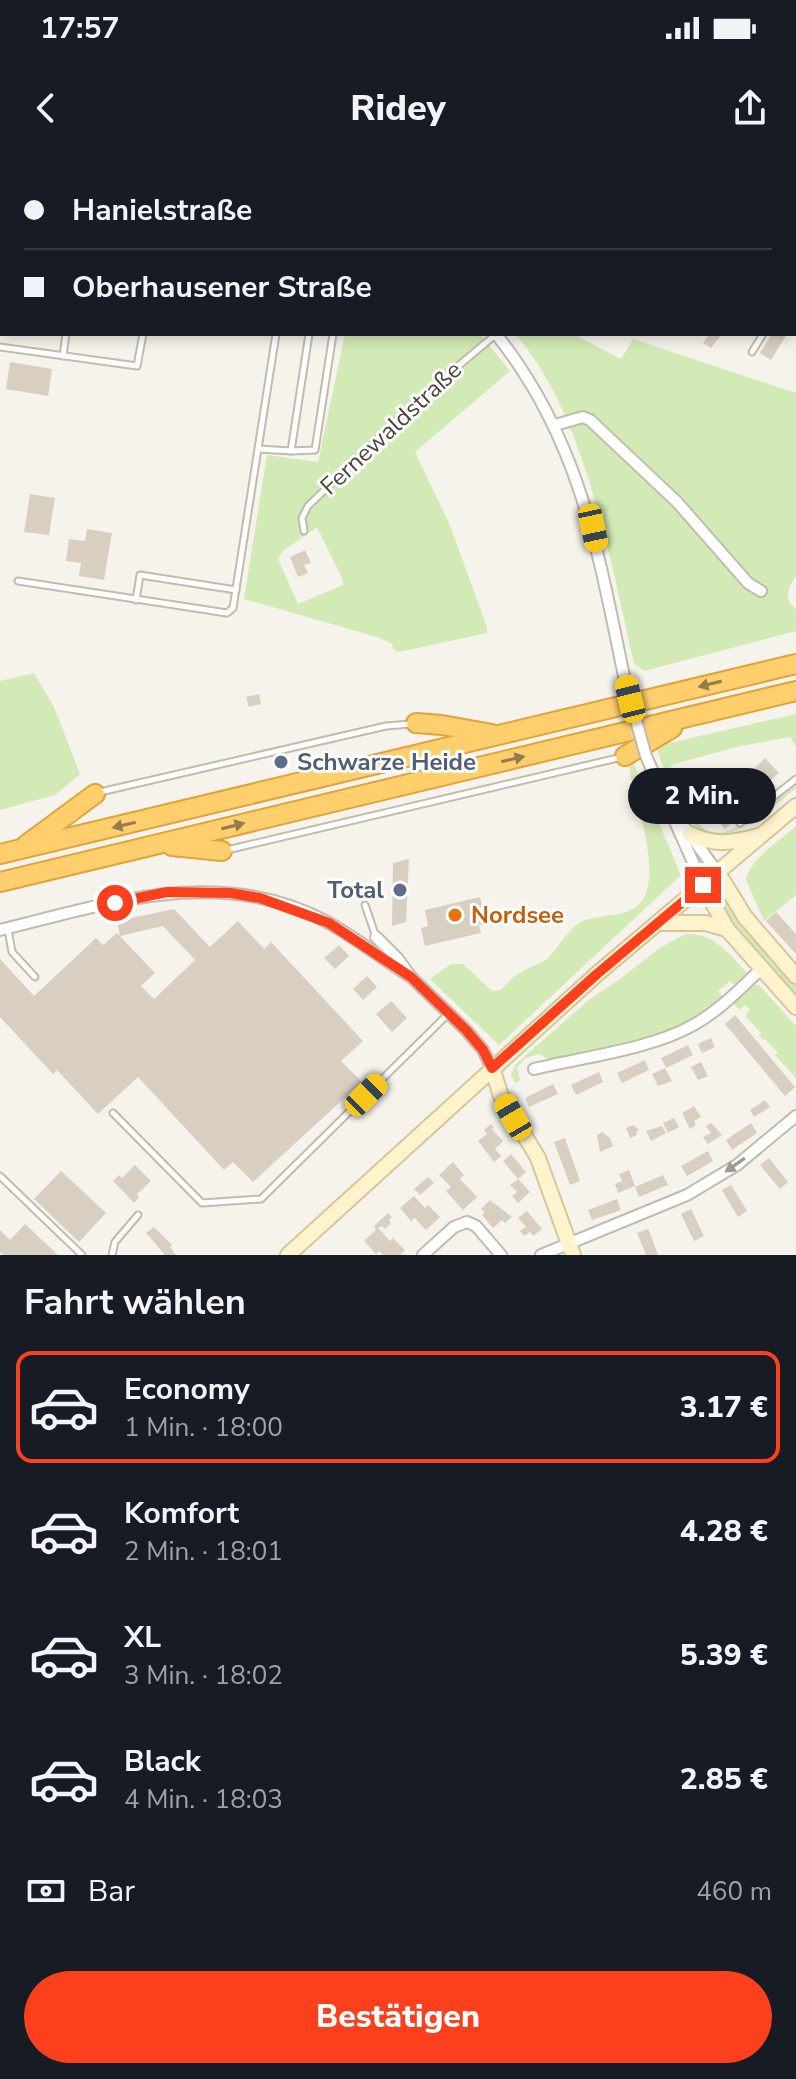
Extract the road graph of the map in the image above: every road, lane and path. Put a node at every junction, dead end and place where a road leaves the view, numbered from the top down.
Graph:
1 (66, 336) edge
2 (143, 336) edge
3 (276, 336) edge
4 (309, 336) edge
5 (333, 336) edge
6 (494, 336) edge
7 (497, 336) edge
8 (762, 336) edge
9 (0, 347) edge
10 (752, 352) dead end
11 (63, 356) junction
12 (555, 425) junction
13 (259, 449) junction
14 (291, 451) junction
15 (304, 531) dead end
16 (18, 581) dead end
17 (236, 590) junction
18 (761, 591) dead end
19 (136, 600) junction
20 (796, 664) edge
21 (796, 691) edge
22 (688, 718) junction
23 (416, 723) joint
24 (499, 735) junction
25 (625, 756) joint
26 (796, 779) edge
27 (95, 794) joint
28 (664, 800) junction
29 (796, 806) edge
30 (740, 823) dead end
31 (690, 834) junction
32 (762, 835) junction
33 (157, 844) junction
34 (21, 849) junction
35 (222, 851) joint
36 (0, 854) edge
37 (718, 873) junction
38 (0, 882) edge
39 (703, 885) junction
40 (365, 905) dead end
41 (657, 923) junction
42 (4, 929) edge
43 (727, 929) junction
44 (376, 937) joint
45 (762, 968) junction
46 (796, 976) edge
47 (35, 977) dead end
48 (411, 977) junction
49 (796, 1007) edge
50 (449, 1013) junction
51 (492, 1068) junction
52 (534, 1069) dead end
53 (113, 1113) dead end
54 (796, 1116) edge
55 (0, 1176) edge
56 (138, 1215) dead end
57 (571, 1249) edge
58 (82, 1255) edge
59 (112, 1255) edge
60 (288, 1255) edge
61 (423, 1255) edge
62 (501, 1255) edge
63 (541, 1255) edge

1 - 11 lane
2 - 11 lane
3 - 13 lane
4 - 14 lane
5 - 14 lane
6 - 15 lane, Fernewaldstraße
7 - 12 street, Fernewaldstraße
8 - 10 lane
9 - 11 lane
12 - 18 street
12 - 28 street, Fernewaldstraße, bridge
13 - 14 lane
13 - 17 lane
16 - 19 lane
17 - 19 lane
17 - 19 lane
20 -> 24 highway
21 - 22 highway
22 - 25 highway
33 -> 22 highway
23 - 24 highway
23 - 27 lane
24 -> 34 highway
25 - 35 lane
26 - 30 lane
27 - 34 highway
28 - 31 street, Fernewaldstraße
28 - 39 street, Fernewaldstraße
29 - 32 main road
31 - 32 main road
31 - 37 street, Fernewaldstraße
32 - 37 main road
33 - 35 highway
33 - 38 highway
34 - 36 highway
37 - 39 main road
37 - 46 main road
39 - 41 main road
39 - 43 main road
40 - 44 lane
41 - 43 main road
41 - 51 main road
42 - 47 lane
42 - 48 street
43 - 45 main road
44 - 48 street
45 - 49 main road
45 - 52 street
48 - 50 street
50 - 51 street
50 - 53 lane
51 - 57 main road
51 - 60 main road
54 -> 57 street
55 - 58 lane
56 - 59 lane
57 - 63 street
61 - 62 street

